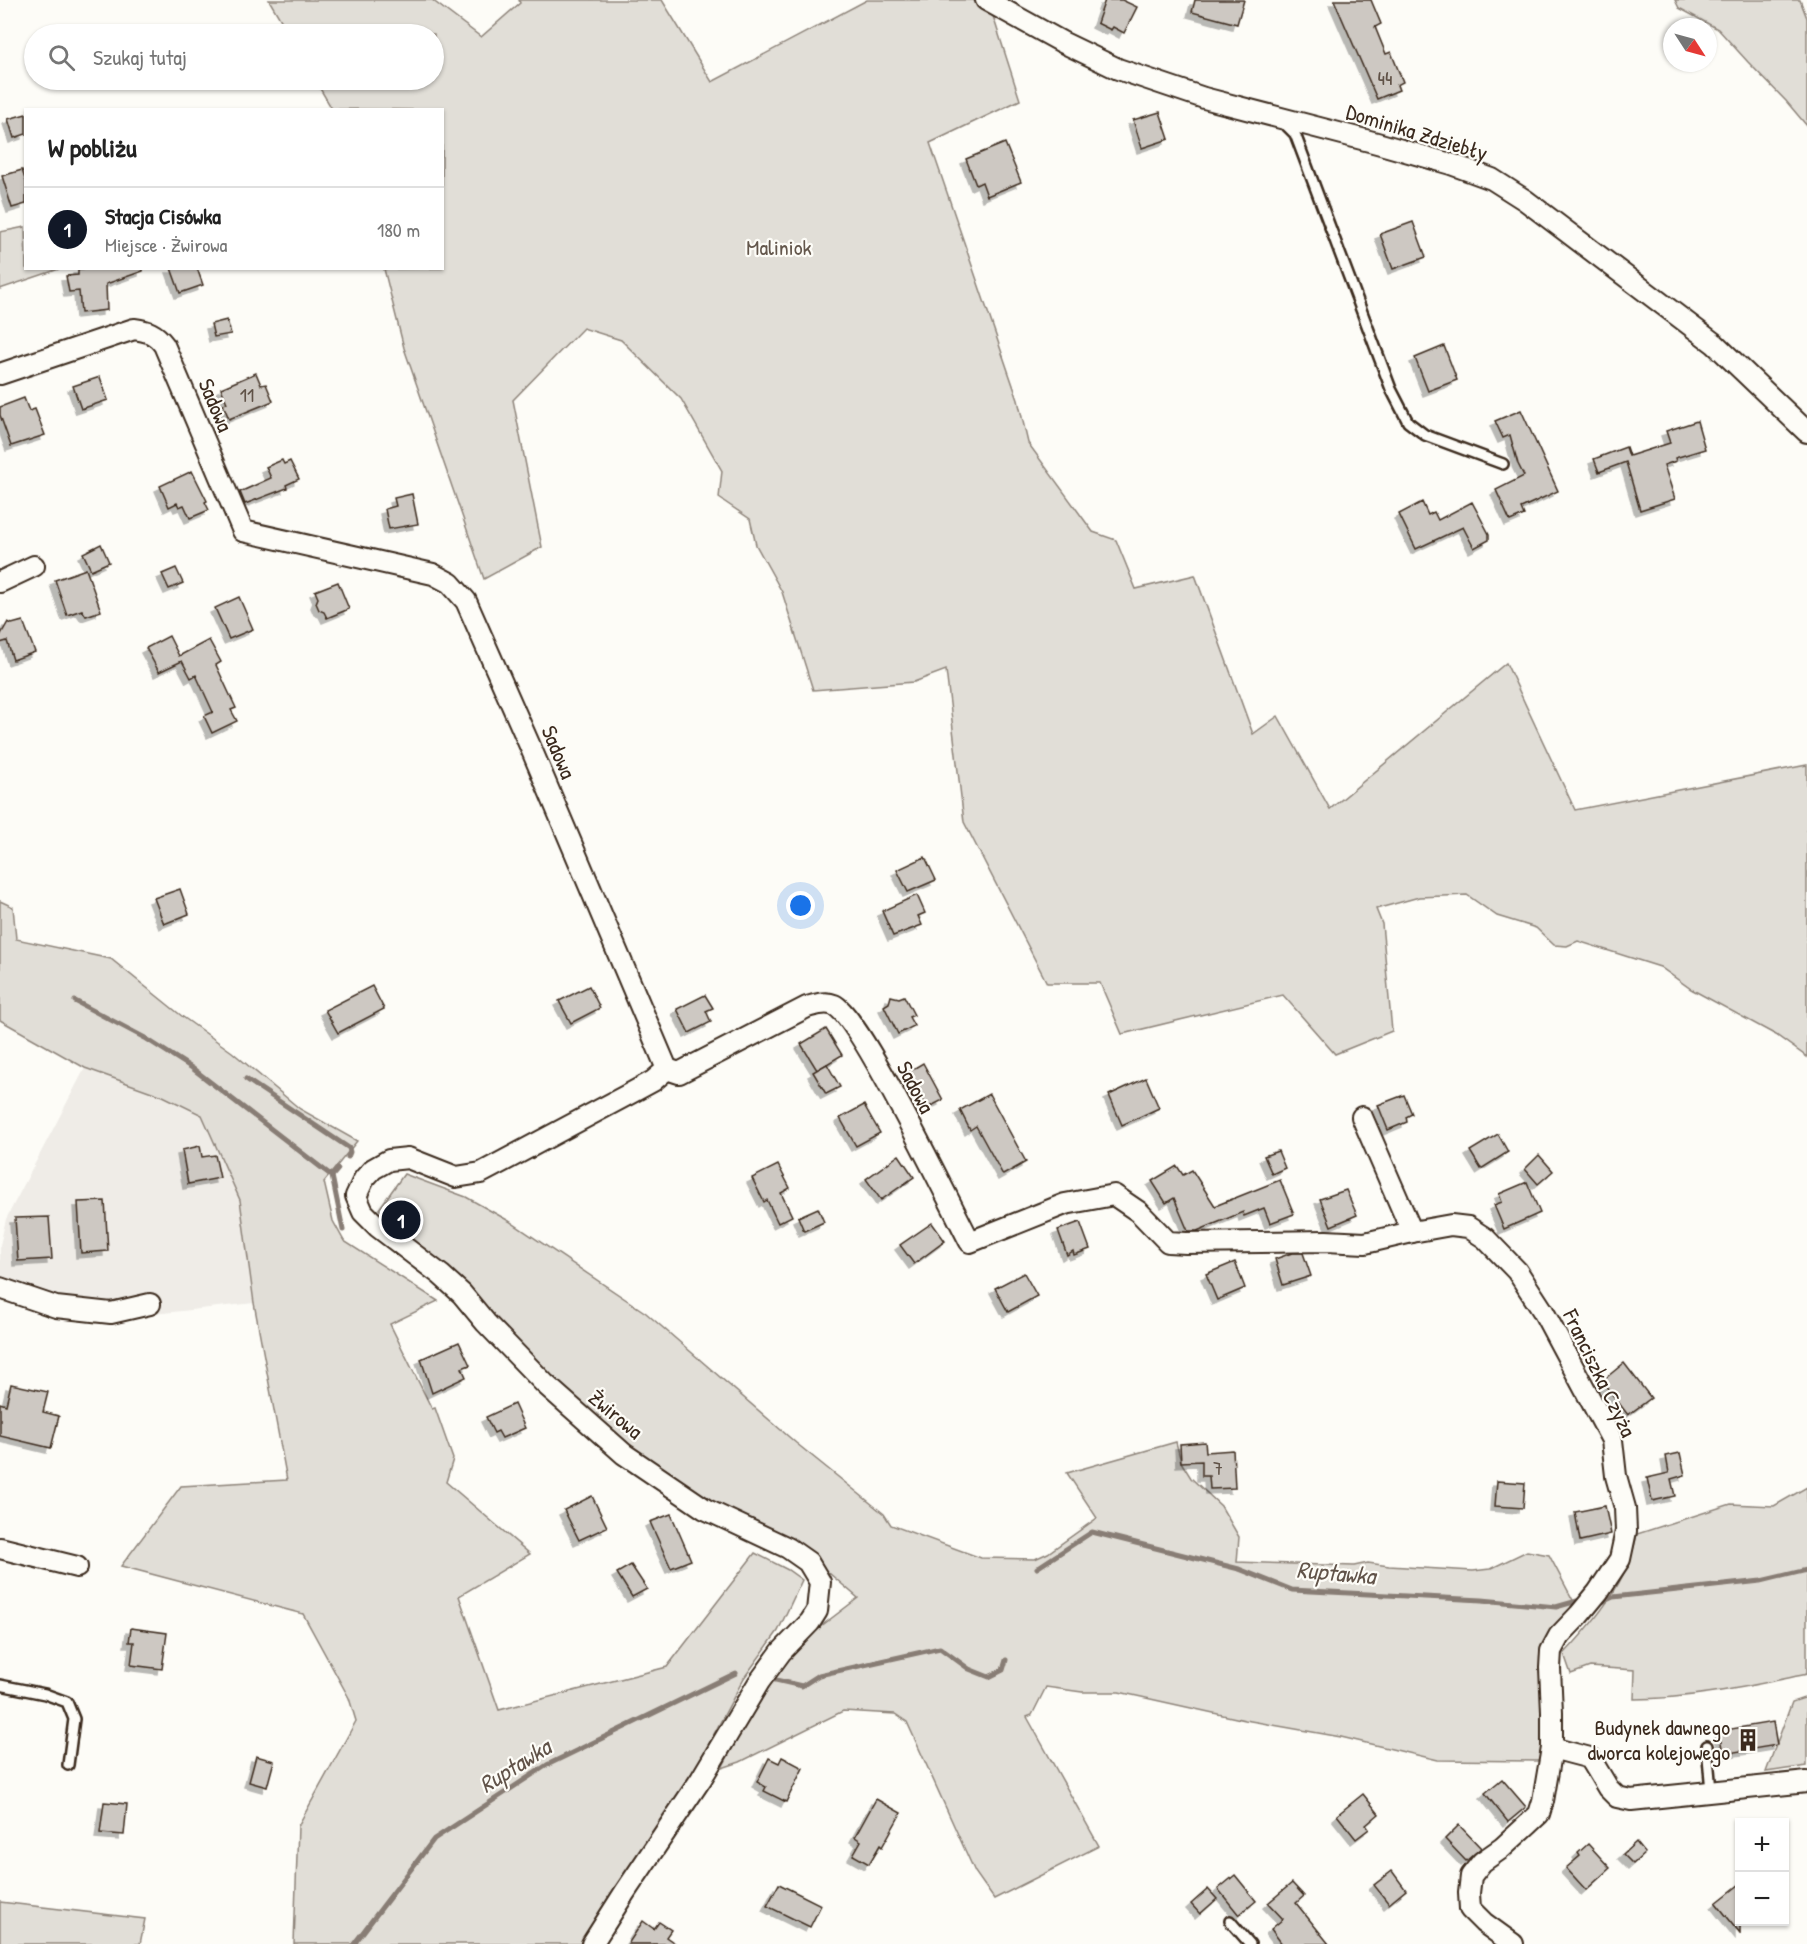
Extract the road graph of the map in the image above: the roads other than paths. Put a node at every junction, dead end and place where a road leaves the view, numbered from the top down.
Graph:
1 (986, 0) edge
2 (1278, 117) junction
3 (0, 374) edge
4 (1807, 432) edge
5 (1503, 464) dead end
6 (34, 566) dead end
7 (0, 582) edge
8 (667, 1070) junction
9 (1362, 1117) dead end
10 (1412, 1232) junction
11 (970, 1242) joint
12 (0, 1288) edge
13 (150, 1304) dead end
14 (0, 1548) edge
15 (77, 1567) dead end
16 (0, 1684) edge
17 (1707, 1746) dead end
18 (1552, 1748) junction
19 (68, 1765) dead end
20 (1807, 1782) edge
21 (1711, 1791) junction
22 (1230, 1921) dead end
23 (592, 1944) edge
24 (1250, 1944) edge
25 (1513, 1944) edge

1 - 2 street, Dominika Zdziebły
2 - 4 street, Dominika Zdziebły
2 - 5 lane
3 - 8 street, Sadowa
6 - 7 street
8 - 11 street, Sadowa
8 - 23 street, Żwirowa
9 - 10 street
10 - 11 street, Franciszka Czyża
10 - 18 street, Franciszka Czyża
12 - 13 street
14 - 15 street
16 - 19 lane
17 - 21 lane
18 - 21 street
18 - 25 street, Franciszka Czyża
20 - 21 street
22 - 24 lane

